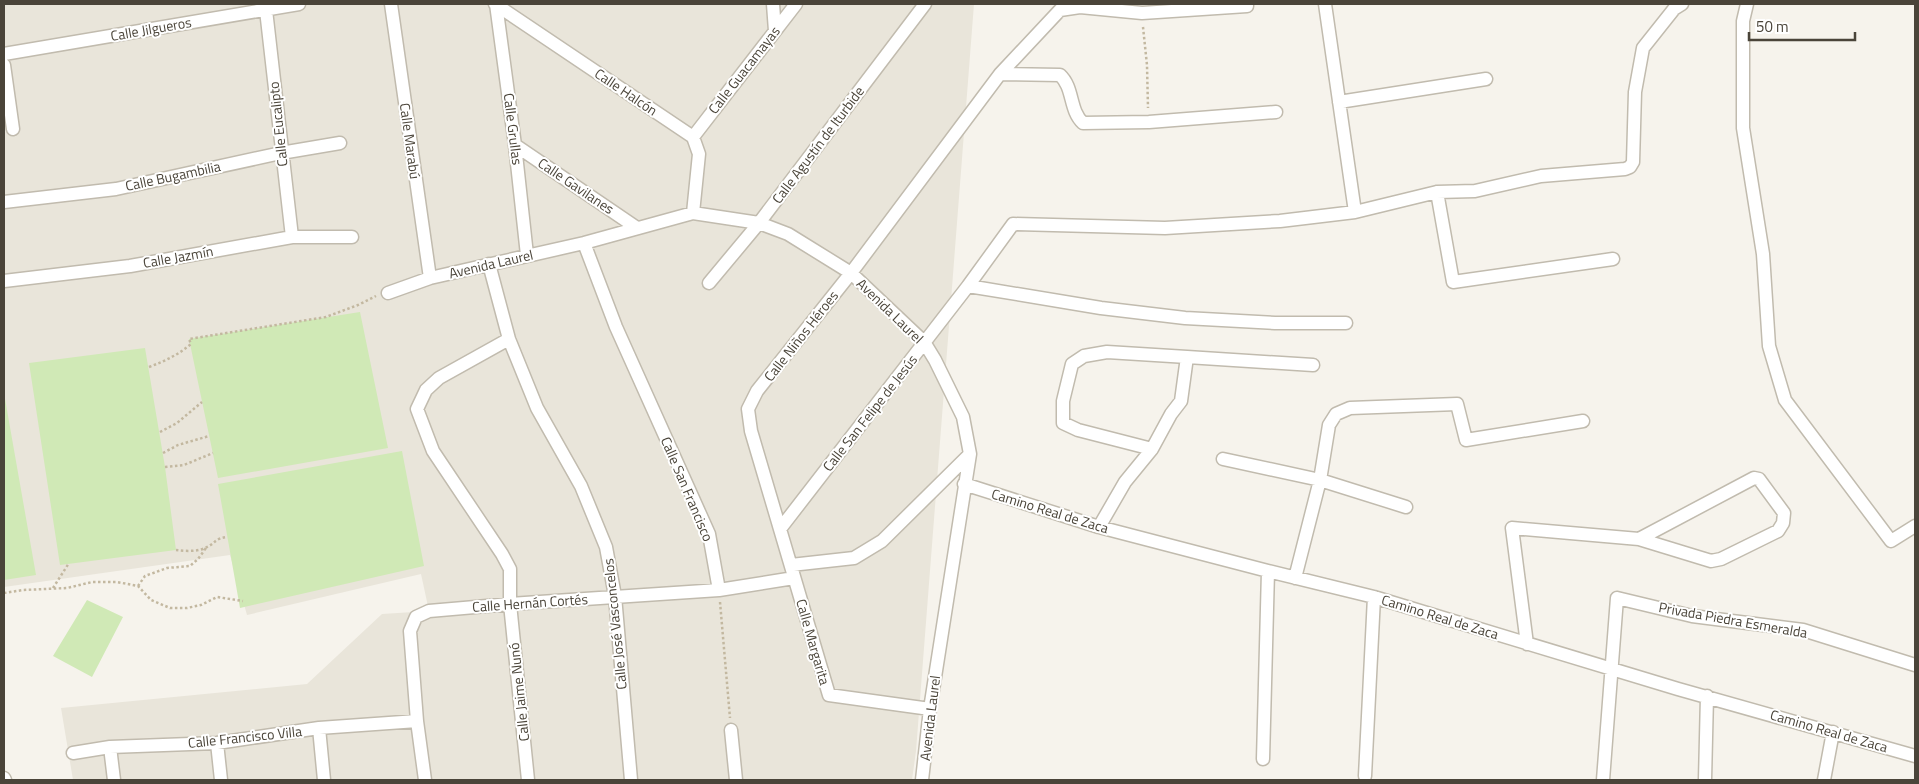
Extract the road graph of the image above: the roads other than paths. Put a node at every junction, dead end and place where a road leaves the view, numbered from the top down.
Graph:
1 (299, 4) edge
2 (391, 4) edge
3 (498, 4) edge
4 (773, 4) edge
5 (796, 4) edge
6 (925, 4) edge
7 (1325, 4) edge
8 (1682, 4) edge
9 (1747, 4) edge
10 (1247, 6) dead end
11 (266, 10) junction
12 (775, 31) junction
13 (4, 54) edge
14 (4, 65) edge
15 (1000, 74) junction
16 (1486, 80) dead end
17 (1339, 102) junction
18 (1276, 112) dead end
19 (13, 129) dead end
20 (693, 137) junction
21 (340, 143) dead end
22 (515, 145) junction
23 (281, 153) junction
24 (1437, 192) junction
25 (4, 202) edge
26 (1355, 212) junction
27 (693, 213) junction
28 (759, 223) junction
29 (637, 228) junction
30 (292, 237) junction
31 (352, 237) dead end
32 (584, 243) junction
33 (527, 255) junction
34 (1613, 259) dead end
35 (489, 264) junction
36 (851, 273) junction
37 (430, 278) junction
38 (4, 281) edge
39 (709, 283) dead end
40 (968, 286) junction
41 (388, 293) road end
42 (1346, 323) dead end
43 (509, 339) junction
44 (924, 342) junction
45 (1187, 357) junction
46 (1313, 365) dead end
47 (1584, 421) dead end
48 (1152, 449) junction
49 (970, 454) junction
50 (1223, 459) dead end
51 (1320, 480) junction
52 (964, 484) junction
53 (1406, 507) dead end
54 (1915, 526) edge
55 (1098, 527) junction
56 (780, 529) junction
57 (1639, 539) junction
58 (791, 565) junction
59 (1268, 571) junction
60 (794, 578) junction
61 (1295, 578) junction
62 (719, 590) junction
63 (615, 596) junction
64 (1374, 597) junction
65 (510, 604) junction
66 (1527, 644) junction
67 (1915, 665) edge
68 (1611, 668) junction
69 (1707, 696) junction
70 (930, 709) junction
71 (418, 721) junction
72 (319, 728) junction
73 (732, 730) road end
74 (1833, 732) junction
75 (217, 743) junction
76 (110, 747) junction
77 (73, 752) dead end
78 (1915, 756) edge
79 (1262, 759) dead end
80 (1365, 776) dead end
81 (114, 780) edge
82 (221, 780) edge
83 (324, 780) edge
84 (425, 780) edge
85 (528, 780) edge
86 (631, 780) edge
87 (736, 780) edge
88 (922, 780) edge
89 (1603, 780) edge
90 (1704, 780) edge
91 (1824, 780) edge

1 - 11 street, Calle Jilgueros
2 - 37 street, Calle Marabú
3 - 20 street, Calle Halcón
3 - 22 street, Calle Grullas
4 - 12 street
5 - 12 street, Calle Guacamayas
6 - 28 street, Calle Agustín de Iturbide
7 - 17 street
8 - 24 street
9 - 54 street
10 - 15 street, Calle Niños Héroes
11 - 13 street, Calle Jilgueros
11 - 23 street, Calle Eucalipto
12 - 20 street, Calle Guacamayas
14 - 19 street
15 - 18 street
15 - 36 street, Calle Niños Héroes
16 - 17 street
17 - 26 street
20 - 27 street
21 - 23 street, Calle Bugambilia
22 - 29 street, Calle Gavilanes
22 - 33 street, Calle Grullas
23 - 25 street, Calle Bugambilia
23 - 30 street, Calle Eucalipto
24 - 26 street
24 - 34 street
26 - 40 street, Calle San Felipe de Jesús
27 - 28 street, Avenida Laurel
27 - 29 street, Avenida Laurel
28 - 36 street, Avenida Laurel
28 - 39 street, Calle Agustín de Iturbide
29 - 32 street, Avenida Laurel
30 - 31 street, Calle Jazmín
30 - 38 street, Calle Jazmín
32 - 33 street, Avenida Laurel
32 - 62 street, Calle San Francisco
33 - 35 street, Avenida Laurel
35 - 37 street, Avenida Laurel
35 - 43 street, Calle José Vasconcelos
36 - 44 street, Avenida Laurel
36 - 56 street, Calle Niños Héroes
37 - 41 street, Avenida Laurel
40 - 42 street
40 - 44 street, Calle San Felipe de Jesús
43 - 63 street, Calle José Vasconcelos
43 - 65 street
44 - 49 street, Avenida Laurel
44 - 56 street, Calle San Felipe de Jesús
45 - 46 street
45 - 48 street
45 - 48 street
47 - 51 street
48 - 55 street
49 - 52 street, Avenida Laurel
49 - 58 street
50 - 51 street
51 - 53 street
51 - 61 street
52 - 55 street, Camino Real de Zaca
52 - 70 street, Avenida Laurel
55 - 59 street, Camino Real de Zaca
56 - 58 street, Calle Niños Héroes
57 - 57 street
57 - 66 street
58 - 60 street, Calle Niños Héroes
59 - 61 street, Camino Real de Zaca
59 - 79 street
60 - 62 street, Calle Hernán Cortés
60 - 70 street, Calle Margarita
61 - 64 street, Camino Real de Zaca
62 - 63 street, Calle Hernán Cortés
63 - 65 street, Calle Hernán Cortés
63 - 86 street, Calle José Vasconcelos
64 - 66 street, Camino Real de Zaca
64 - 80 street
65 - 71 street, Calle Hernán Cortés
65 - 85 street, Calle Jaime Nunó
66 - 68 street, Camino Real de Zaca
67 - 68 street, Privada Piedra Esmeralda
68 - 69 street, Camino Real de Zaca
68 - 89 street
69 - 74 street, Camino Real de Zaca
69 - 90 street
70 - 88 street, Avenida Laurel
71 - 72 street, Calle Francisco Villa
71 - 84 street
72 - 75 street, Calle Francisco Villa
72 - 83 street
73 - 87 street
74 - 78 street, Camino Real de Zaca
74 - 91 street
75 - 76 street, Calle Francisco Villa
75 - 82 street
76 - 77 street, Calle Francisco Villa
76 - 81 street

